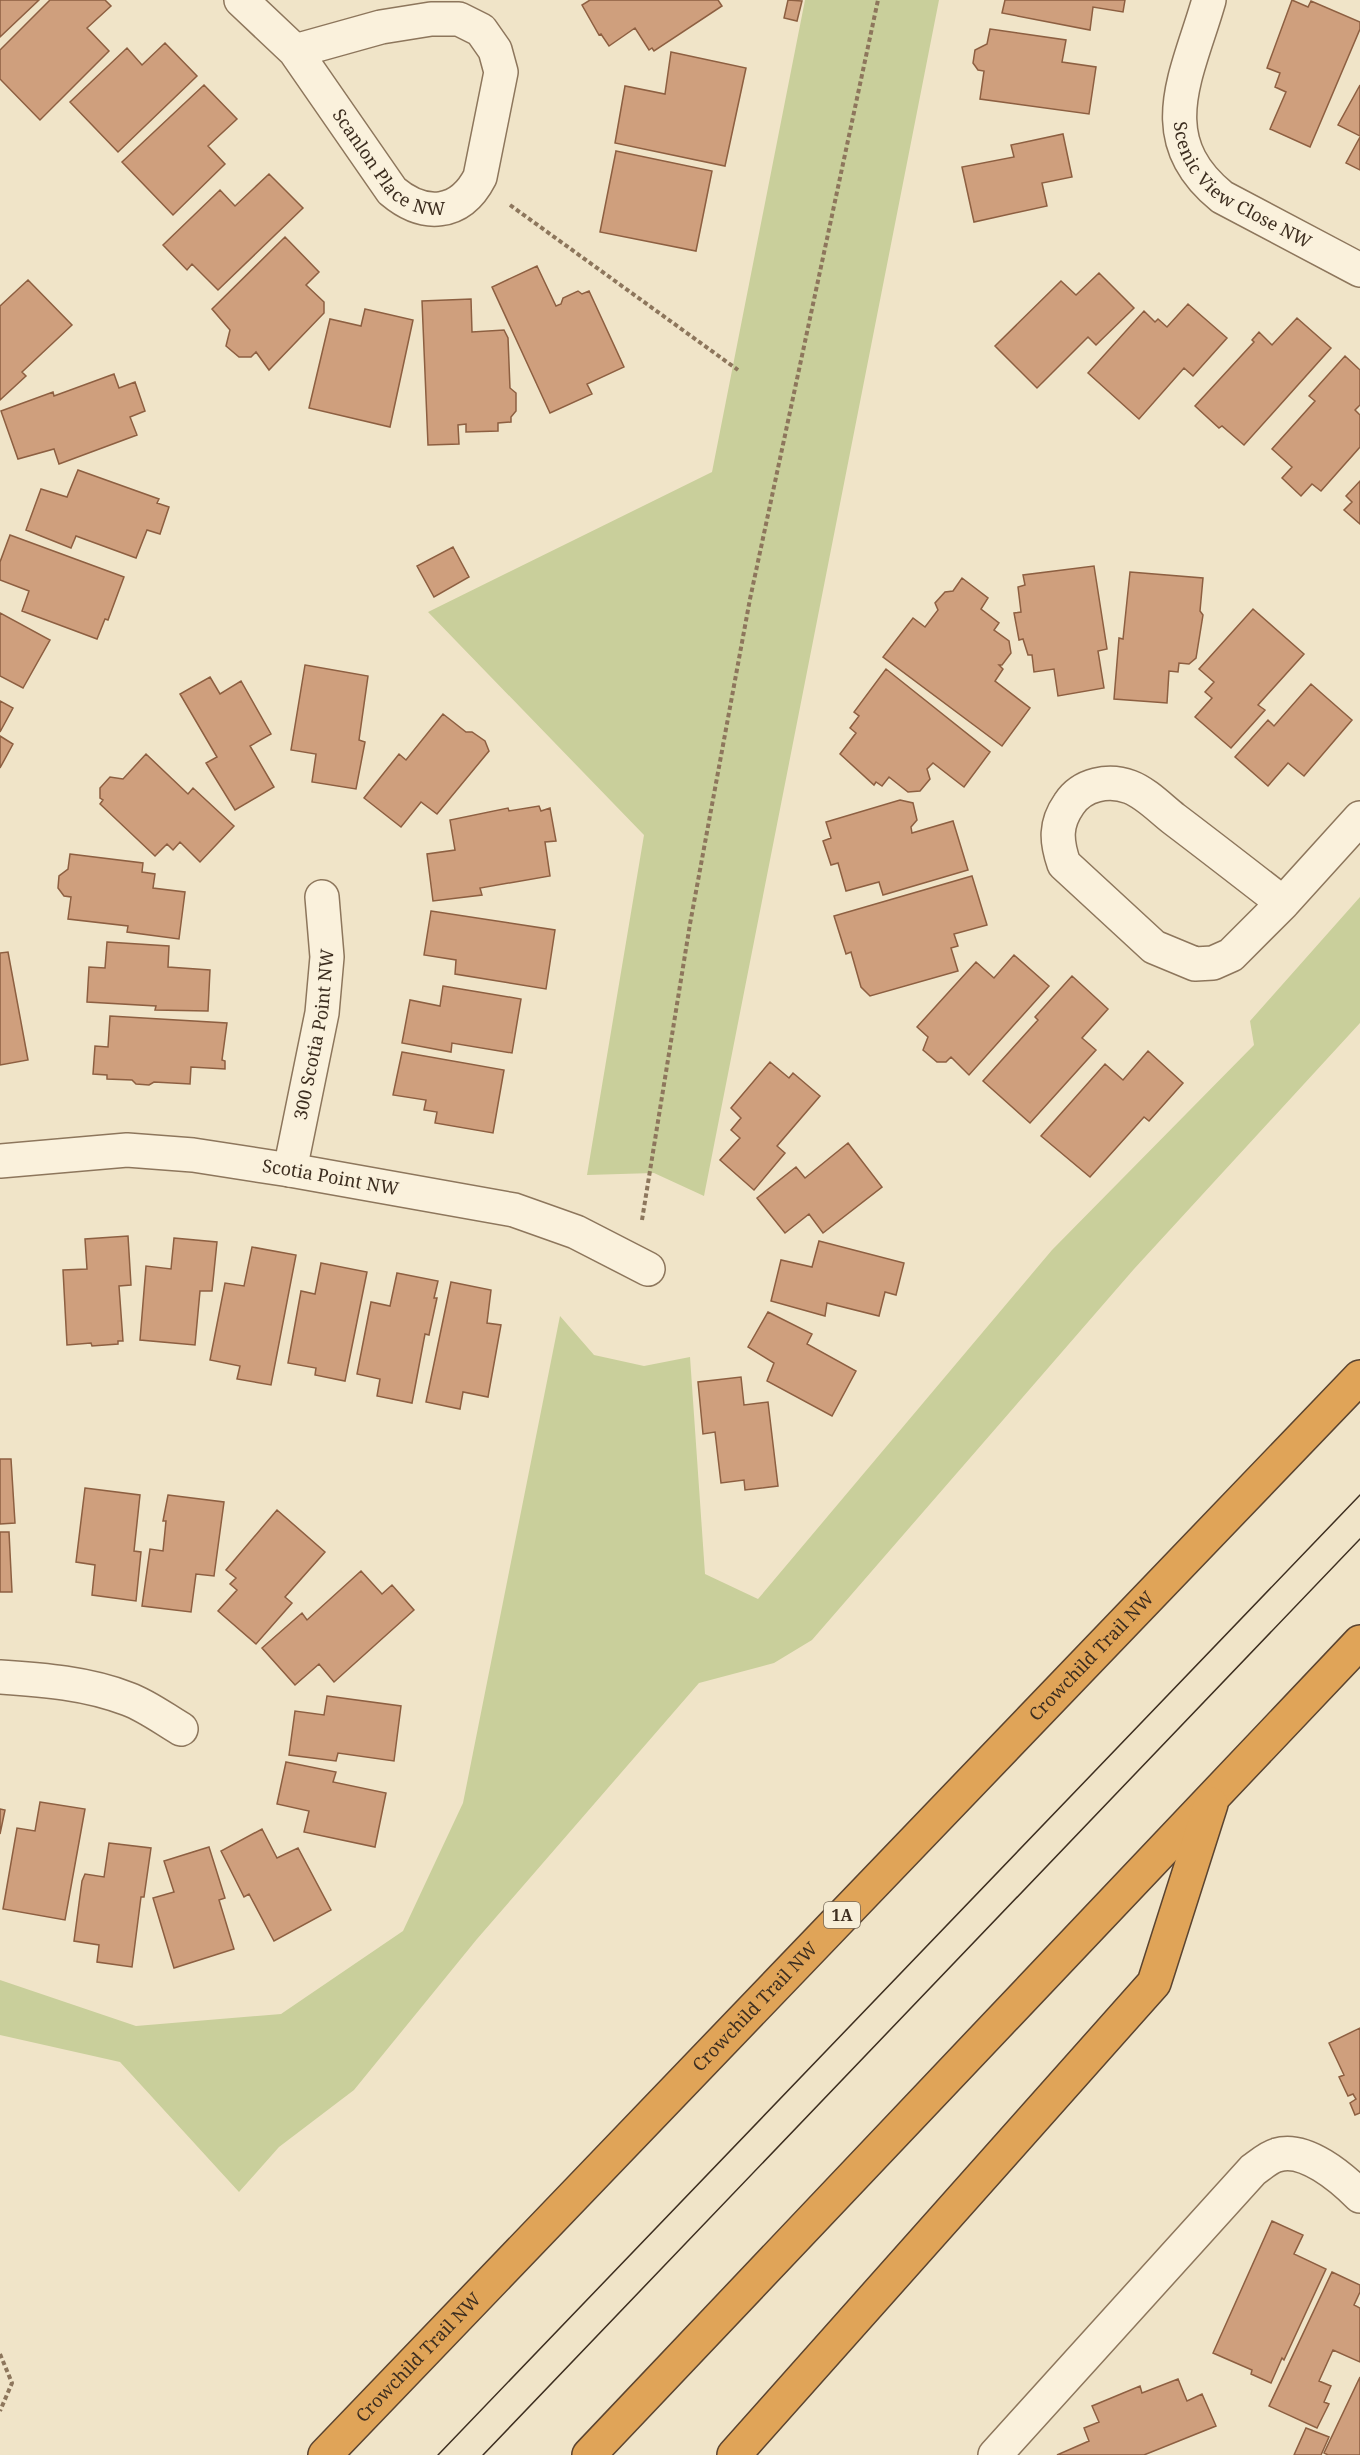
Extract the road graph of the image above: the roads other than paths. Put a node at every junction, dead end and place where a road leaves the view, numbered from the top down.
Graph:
1 (241, 0) edge
2 (1209, 0) edge
3 (295, 51) junction
4 (1360, 270) edge
5 (1360, 818) edge
6 (322, 897) dead end
7 (1283, 903) junction
8 (0, 1161) edge
9 (290, 1170) junction
10 (641, 1265) road end
11 (1360, 1377) edge
12 (1360, 1641) edge
13 (0, 1677) edge
14 (181, 1729) dead end
15 (1214, 1796) junction
16 (1360, 2196) edge
17 (326, 2455) edge
18 (589, 2455) edge
19 (734, 2455) edge
20 (995, 2455) edge

1 - 3 street, Scanlon Place NW
2 - 4 street, Scenic View Close NW
3 - 3 street, Scanlon Place NW
5 - 7 street
6 - 9 street, 300 Scotia Point NW
7 - 7 street
8 - 9 street, Scotia Point NW
9 - 10 street, Scotia Point NW
11 - 17 highway, Crowchild Trail NW / 1A
12 - 15 highway
13 - 14 street
15 - 18 highway
15 - 19 highway
16 - 20 street

